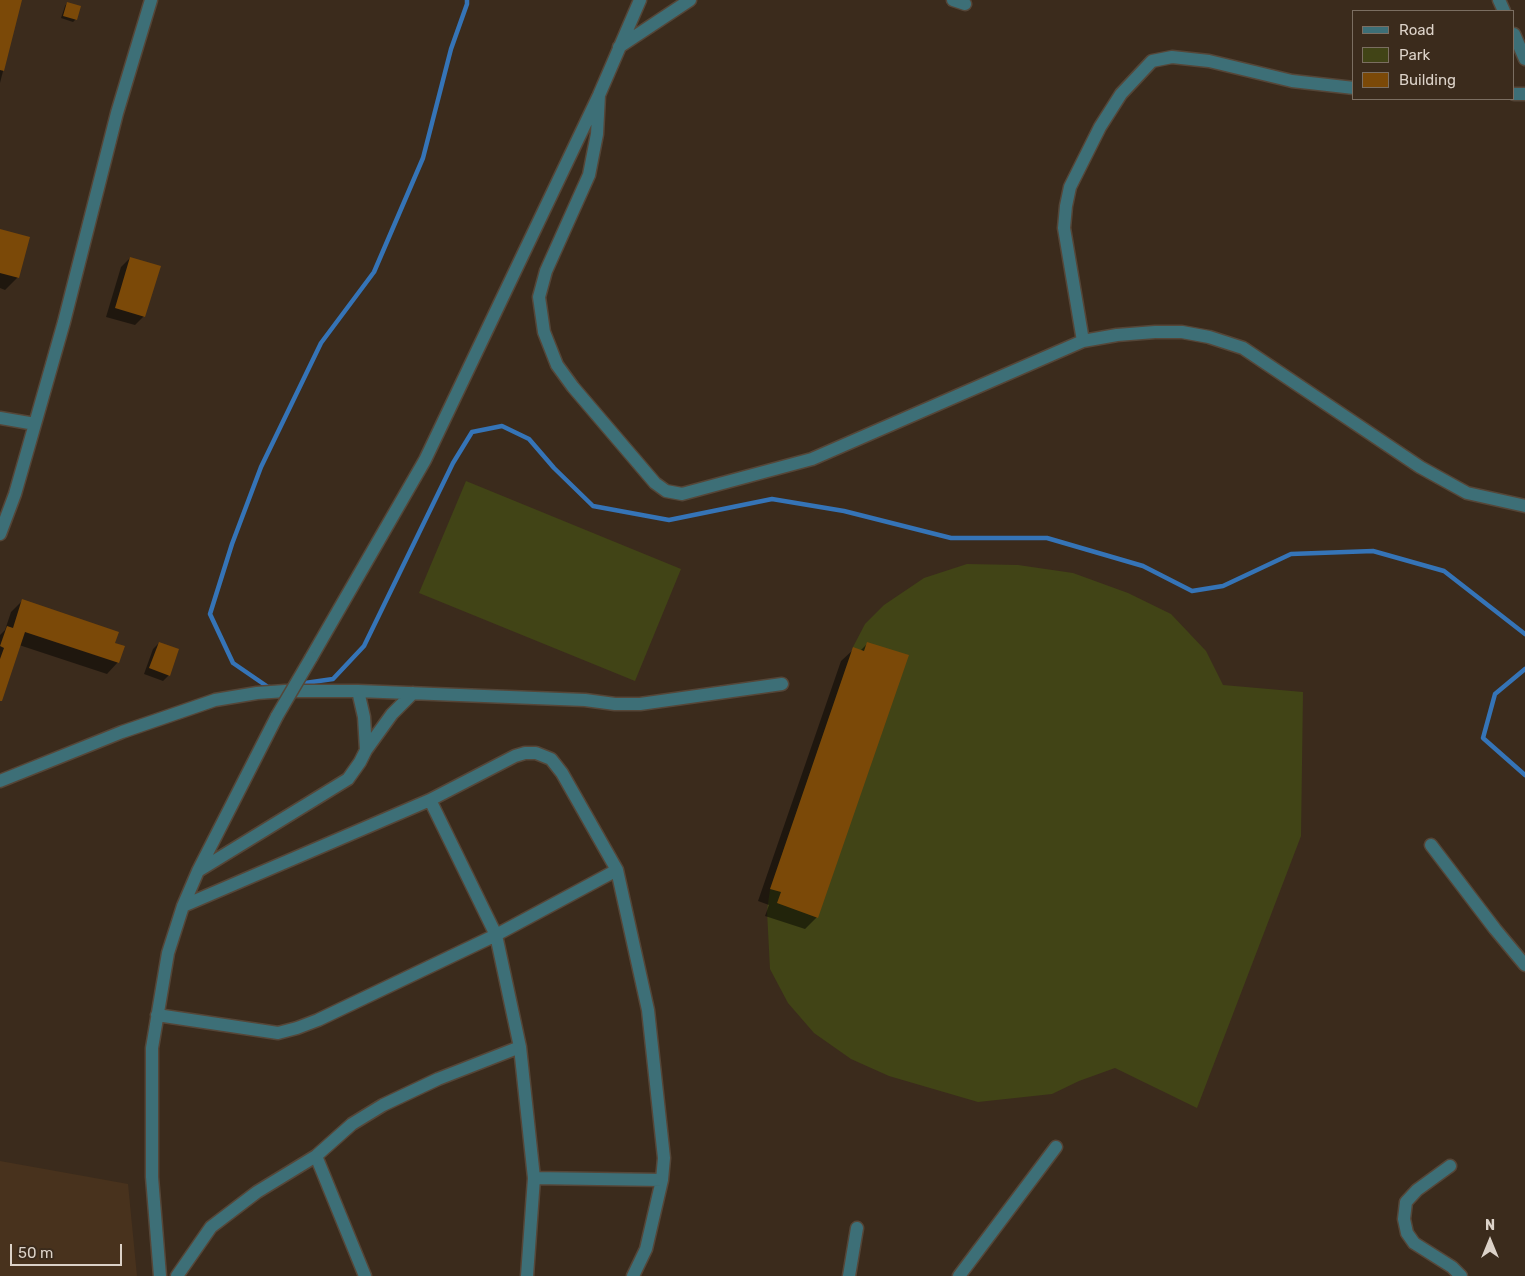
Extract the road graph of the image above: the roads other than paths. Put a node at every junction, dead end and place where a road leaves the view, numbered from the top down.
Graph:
1 (151, 0) edge
2 (640, 0) edge
3 (690, 0) edge
4 (953, 0) edge
5 (966, 4) dead end
6 (1515, 36) edge
7 (619, 47) junction
8 (1525, 59) edge
9 (1352, 88) edge
10 (599, 95) junction
11 (1083, 341) junction
12 (0, 418) edge
13 (35, 424) junction
14 (1525, 506) edge
15 (0, 534) edge
16 (782, 684) dead end
17 (358, 691) junction
18 (413, 693) junction
19 (366, 750) junction
20 (0, 781) edge
21 (430, 800) junction
22 (1431, 845) dead end
23 (617, 870) junction
24 (198, 871) junction
25 (183, 906) junction
26 (496, 935) junction
27 (1525, 965) edge
28 (157, 1015) junction
29 (520, 1046) junction
30 (1056, 1147) dead end
31 (316, 1156) junction
32 (1450, 1166) dead end
33 (534, 1178) junction
34 (662, 1180) junction
35 (857, 1228) dead end
36 (637, 1274) edge
37 (160, 1276) edge
38 (177, 1276) edge
39 (364, 1276) edge
40 (527, 1276) edge
41 (849, 1276) edge
42 (959, 1276) edge
43 (1461, 1276) edge

1 - 13 street
2 - 7 street
3 - 7 street
4 - 5 street
6 - 8 street
7 - 10 street
9 - 11 street
10 - 11 street
10 - 24 street, bridge
11 - 14 street
12 - 13 street
13 - 15 street
16 - 18 street
17 - 18 street
17 - 19 street
17 - 20 street
18 - 19 street
19 - 24 street
21 - 23 street
21 - 25 street
21 - 26 street
22 - 27 street
23 - 26 street
23 - 34 street
24 - 25 street
25 - 28 street
26 - 28 street
26 - 29 street
28 - 37 street
29 - 31 street
29 - 33 street
30 - 42 street
31 - 38 street
31 - 39 street
32 - 43 street
33 - 34 street
33 - 40 street
34 - 36 street
35 - 41 street

